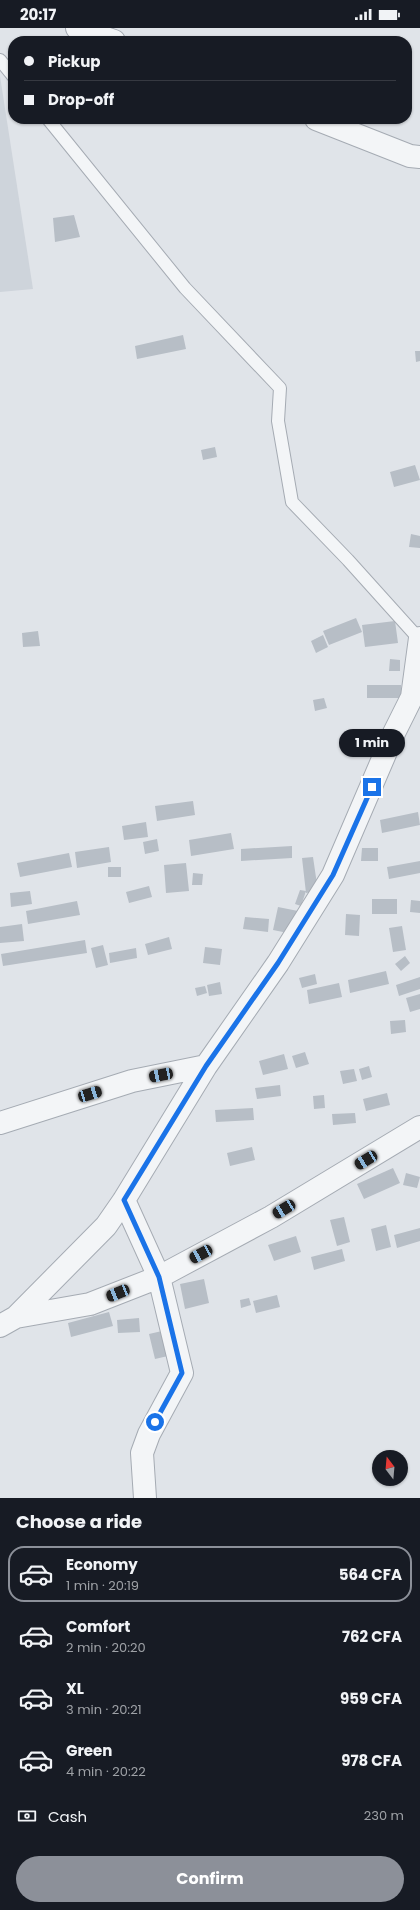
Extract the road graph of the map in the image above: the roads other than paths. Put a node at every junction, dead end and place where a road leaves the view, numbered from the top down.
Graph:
1 (77, 28) edge
2 (100, 36) edge
3 (0, 60) edge
4 (8, 70) edge
5 (52, 124) edge
6 (329, 124) edge
7 (420, 157) edge
8 (420, 639) edge
9 (206, 1066) junction
10 (0, 1123) edge
11 (420, 1127) edge
12 (124, 1200) junction
13 (159, 1277) junction
14 (8, 1322) edge
15 (145, 1498) edge

1 - 2 street
3 - 4 lane
5 - 8 lane
6 - 7 street
8 - 9 street
9 - 10 street
9 - 12 street
11 - 13 street
12 - 13 street
12 - 14 street
13 - 14 street
13 - 15 street

